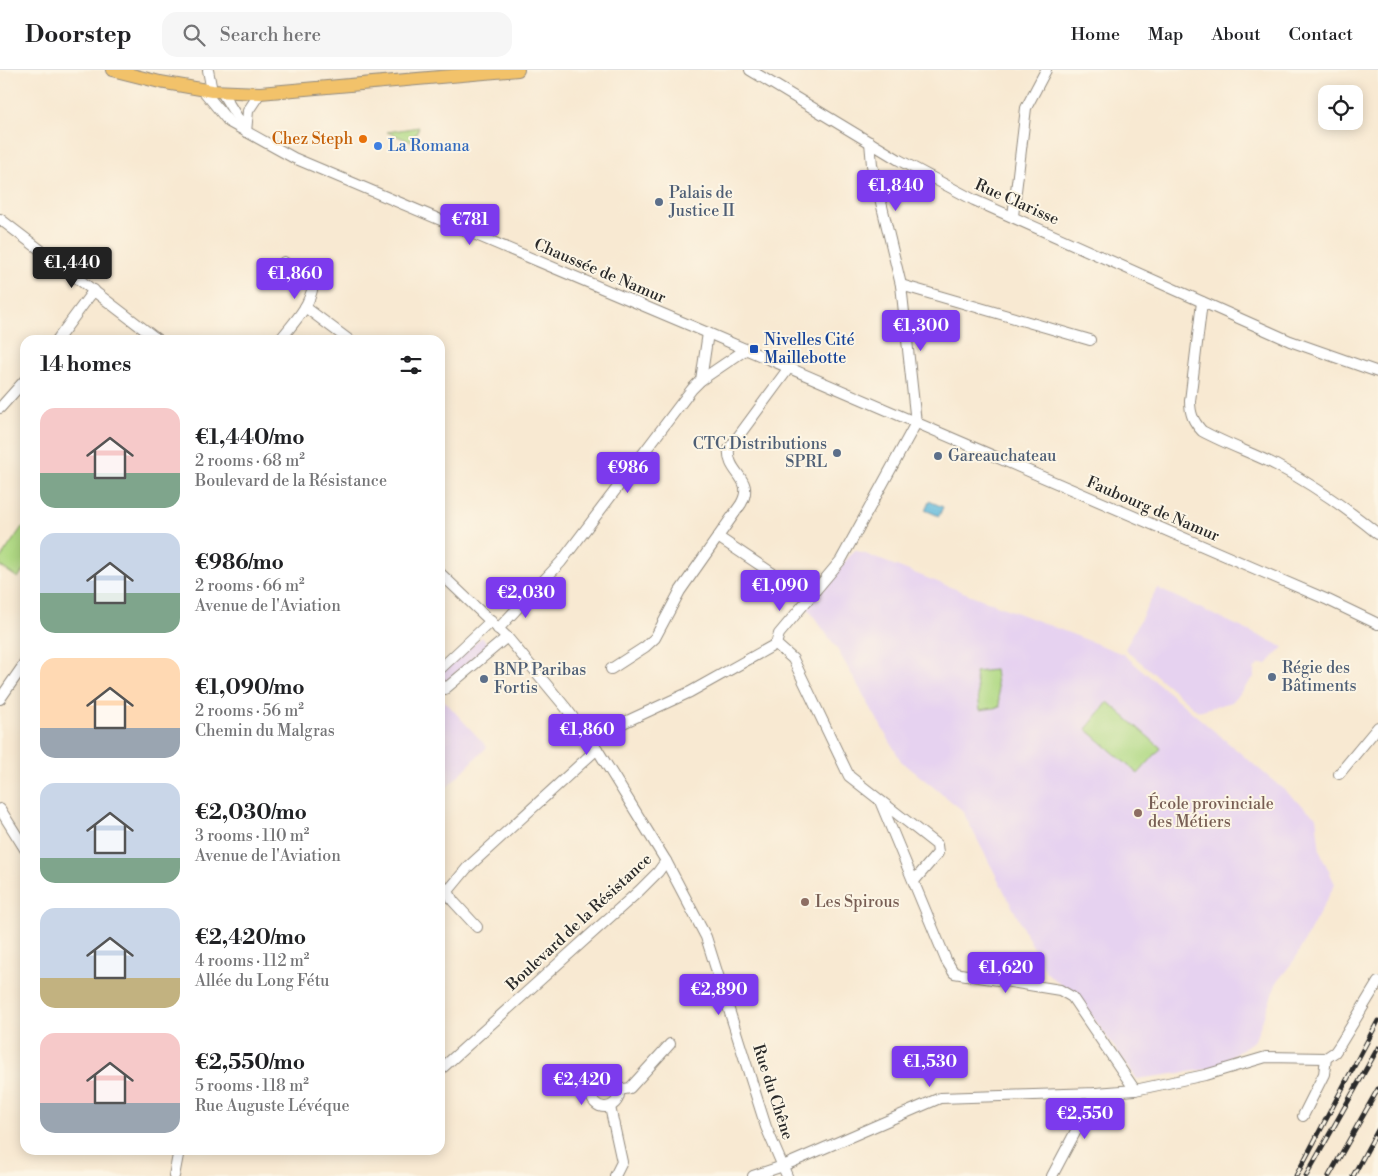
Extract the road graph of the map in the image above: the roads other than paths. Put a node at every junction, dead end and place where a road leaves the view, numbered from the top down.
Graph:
1 (112, 70) edge
2 (208, 70) edge
3 (518, 70) edge
4 (750, 70) edge
5 (1046, 70) edge
6 (212, 91) junction
7 (260, 93) junction
8 (246, 132) junction
9 (870, 142) junction
10 (1013, 216) junction
11 (0, 219) edge
12 (284, 262) dead end
13 (901, 285) junction
14 (94, 290) junction
15 (1202, 302) junction
16 (305, 307) junction
17 (708, 333) junction
18 (61, 335) edge
19 (152, 335) edge
20 (284, 335) edge
21 (342, 335) edge
22 (1090, 340) dead end
23 (745, 350) junction
24 (788, 369) junction
25 (1378, 372) edge
26 (701, 380) junction
27 (20, 386) edge
28 (0, 408) edge
29 (916, 423) junction
30 (1378, 534) edge
31 (718, 537) junction
32 (772, 573) dead end
33 (445, 578) edge
34 (490, 621) junction
35 (1378, 624) edge
36 (498, 629) junction
37 (506, 637) junction
38 (776, 644) junction
39 (445, 664) edge
40 (611, 668) dead end
41 (20, 670) edge
42 (445, 689) edge
43 (0, 699) edge
44 (1378, 727) edge
45 (594, 744) junction
46 (1339, 774) dead end
47 (880, 801) junction
48 (0, 809) edge
49 (20, 840) edge
50 (666, 861) junction
51 (914, 881) junction
52 (445, 887) edge
53 (445, 889) edge
54 (477, 927) dead end
55 (1378, 982) edge
56 (670, 1044) dead end
57 (1326, 1058) junction
58 (445, 1066) edge
59 (619, 1090) junction
60 (1135, 1090) junction
61 (1096, 1093) junction
62 (610, 1107) junction
63 (1303, 1116) dead end
64 (178, 1155) edge
65 (783, 1166) junction
66 (174, 1176) edge
67 (616, 1176) edge
68 (753, 1176) edge
69 (788, 1176) edge
70 (1052, 1176) edge

1 - 6 main road
2 - 6 street
3 - 7 main road
4 - 9 street, Rue Clarisse
5 - 10 street
6 - 7 main road
6 - 8 street
6 - 8 street, Chaussée de Namur
7 - 8 street
8 - 17 street, Chaussée de Namur
9 - 10 street, Rue Clarisse
9 - 13 street
10 - 15 street, Rue Clarisse
11 - 14 street
12 - 16 street
13 - 22 street
13 - 29 street
14 - 18 street
14 - 19 street
15 - 25 street, Rue Clarisse
15 - 30 street
16 - 20 street
16 - 21 street
17 - 23 street, Chaussée de Namur
17 - 26 street
23 - 24 street, Chaussée de Namur
23 - 26 street
24 - 29 street, Chaussée de Namur
24 - 31 street
26 - 36 street
27 - 28 street
29 - 35 street, Faubourg de Namur
29 - 38 street
31 - 32 street
31 - 40 street
33 - 34 street, Boulevard de la Résistance
34 - 36 street, Boulevard de la Résistance
34 - 39 street
36 - 37 street, Boulevard de la Résistance
37 - 42 street
37 - 45 street, Boulevard de la Résistance
38 - 45 street
38 - 47 street
41 - 43 street
44 - 46 street
45 - 50 street, Boulevard de la Résistance
45 - 52 street
47 - 51 street
47 - 51 street
48 - 49 street
50 - 58 street, Boulevard de la Résistance
50 - 65 street, Rue du Chêne
51 - 60 street
53 - 54 street
55 - 57 street
56 - 59 street
57 - 60 street
57 - 63 street
59 - 62 street
59 - 62 street
60 - 61 street
61 - 65 street
61 - 70 street
62 - 67 street
64 - 66 street
65 - 68 street
65 - 69 street, Rue du Chêne

